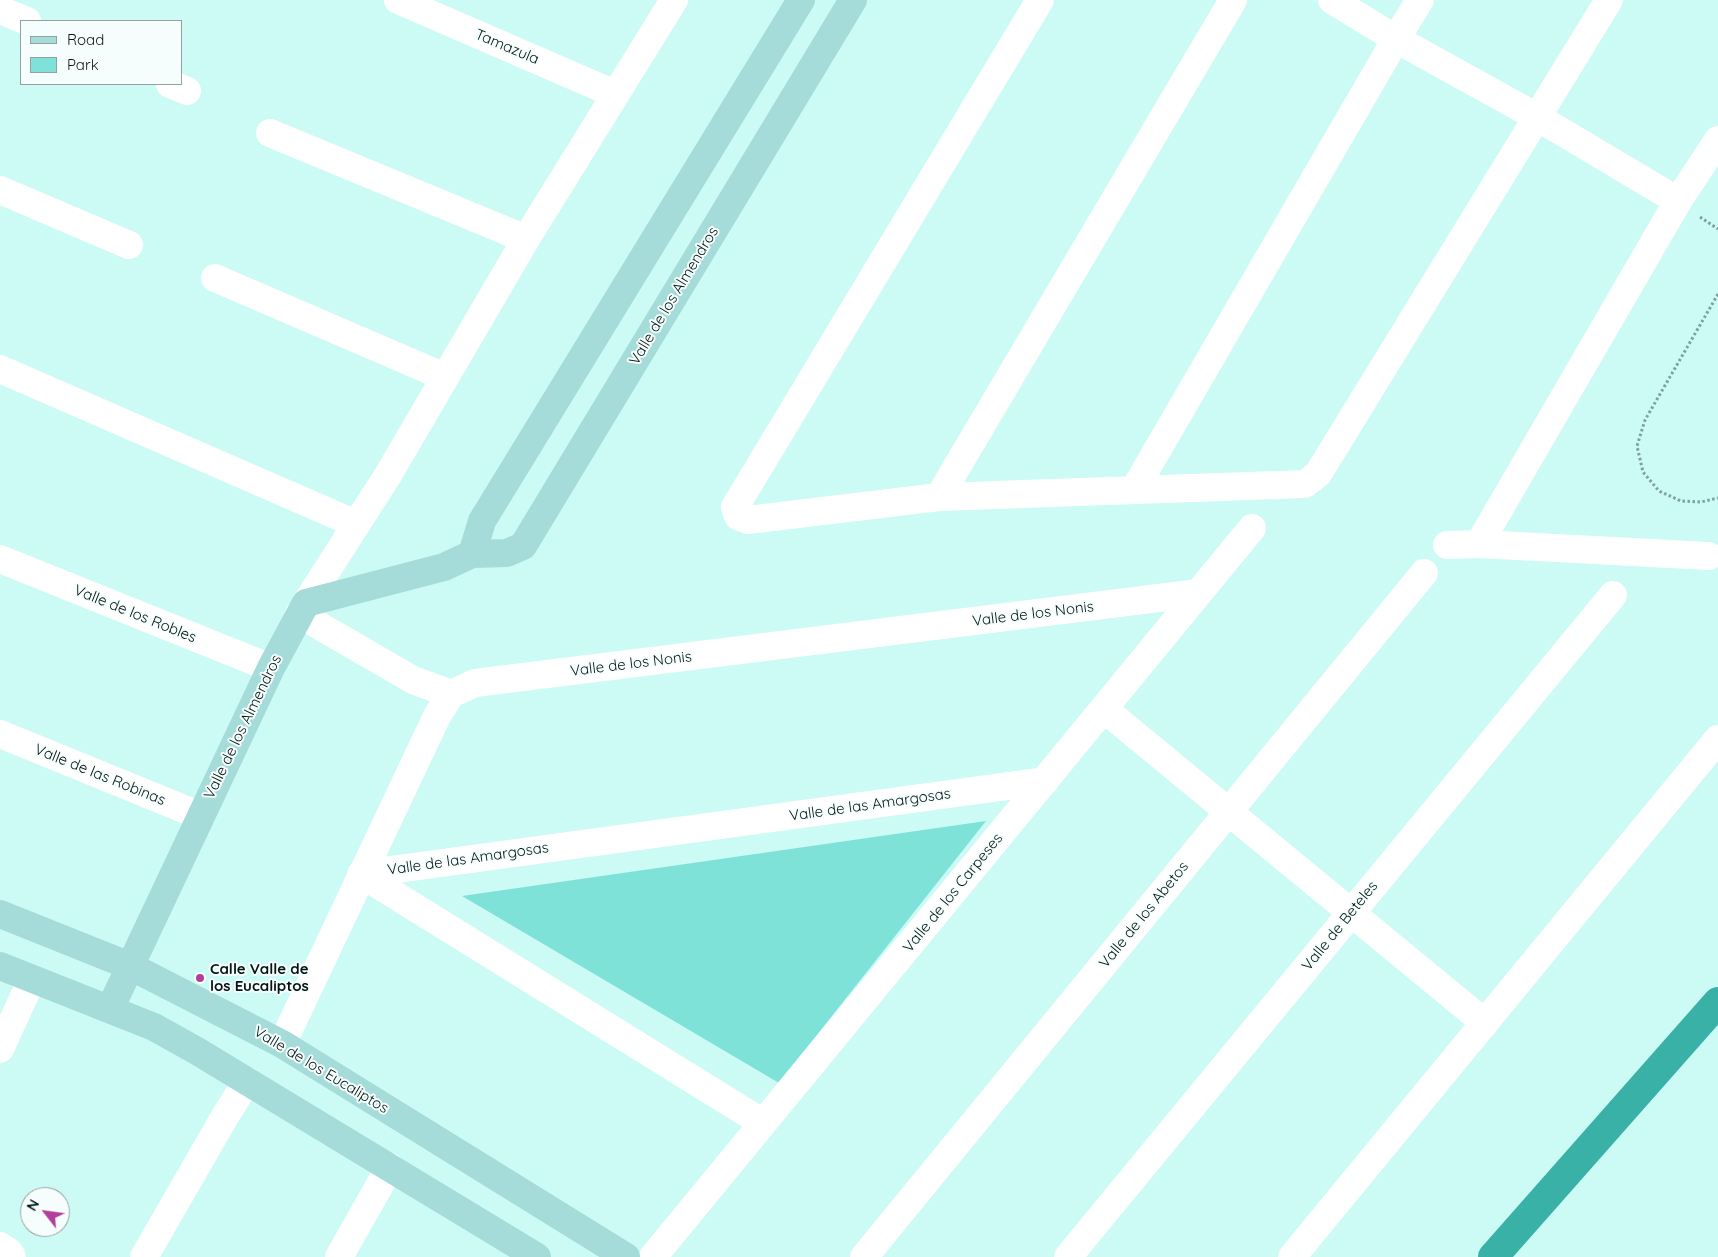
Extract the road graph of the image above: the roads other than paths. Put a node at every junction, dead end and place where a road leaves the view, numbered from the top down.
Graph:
1 (398, 0) edge
2 (674, 0) edge
3 (801, 0) edge
4 (853, 0) edge
5 (1040, 0) edge
6 (1233, 0) edge
7 (1332, 0) edge
8 (1420, 0) edge
9 (1609, 0) edge
10 (0, 10) edge
11 (25, 20) edge
12 (1396, 39) junction
13 (615, 94) junction
14 (1537, 117) junction
15 (270, 133) dead end
16 (1718, 140) edge
17 (0, 190) edge
18 (1678, 202) junction
19 (526, 239) junction
20 (128, 245) dead end
21 (215, 278) dead end
22 (0, 369) edge
23 (445, 377) junction
24 (1134, 490) junction
25 (940, 497) junction
26 (356, 524) junction
27 (1252, 528) dead end
28 (1479, 544) junction
29 (1447, 545) dead end
30 (472, 554) junction
31 (1709, 556) dead end
32 (0, 560) edge
33 (1424, 573) dead end
34 (1199, 593) junction
35 (1613, 595) dead end
36 (303, 608) junction
37 (271, 668) junction
38 (451, 694) junction
39 (1104, 709) junction
40 (0, 734) edge
41 (1718, 739) edge
42 (1045, 781) junction
43 (1228, 812) junction
44 (200, 816) junction
45 (361, 874) junction
46 (1351, 913) junction
47 (0, 914) edge
48 (0, 966) edge
49 (130, 966) junction
50 (26, 991) junction
51 (110, 1009) junction
52 (1485, 1023) junction
53 (282, 1044) junction
54 (0, 1049) edge
55 (247, 1081) junction
56 (763, 1123) junction
57 (390, 1167) junction
58 (0, 1246) edge
59 (529, 1255) edge
60 (12, 1257) edge
61 (144, 1257) edge
62 (339, 1257) edge
63 (626, 1257) edge
64 (653, 1257) edge
65 (864, 1257) edge
66 (1068, 1257) edge
67 (1292, 1257) edge

1 - 13 street, Tamazula
2 - 13 street
3 - 30 street
4 - 30 street, Valle de los Almendros
5 - 25 street
6 - 25 street
7 - 12 street
8 - 12 street
9 - 14 street
10 - 11 street
12 - 14 street
12 - 24 street
13 - 19 street
14 - 18 street
14 - 24 street
15 - 19 street
16 - 18 street
17 - 20 street
18 - 28 street
19 - 23 street
21 - 23 street
22 - 26 street
23 - 26 street
24 - 25 street
26 - 36 street
27 - 34 street, Valle de los Carpeses
28 - 29 street
28 - 31 street
30 - 36 street, Valle de los Almendros
32 - 37 street, Valle de los Robles
33 - 43 street, Valle de los Abetos
34 - 38 street, Valle de los Nonis
34 - 39 street, Valle de los Carpeses
35 - 46 street, Valle de Beteles
36 - 37 street, Valle de los Almendros
36 - 38 street
37 - 44 street, Valle de los Almendros
38 - 45 street
39 - 42 street, Valle de los Carpeses
39 - 43 street
40 - 44 street, Valle de las Robinas
41 - 52 street
42 - 45 street, Valle de las Amargosas
42 - 56 street, Valle de los Carpeses
43 - 46 street
43 - 65 street, Valle de los Abetos
44 - 49 street, Valle de los Almendros
45 - 53 street
45 - 56 street, Valle de las Amargosas
46 - 52 street
46 - 66 street, Valle de Beteles
47 - 49 street, Valle de los Eucaliptos
48 - 50 street
49 - 51 street, Valle de los Almendros
49 - 53 street, Valle de los Eucaliptos
50 - 51 street
50 - 54 street
51 - 55 street
52 - 67 street
53 - 63 street, Valle de los Eucaliptos
55 - 57 street
55 - 61 street
56 - 64 street, Valle de los Carpeses
57 - 59 street
57 - 62 street
58 - 60 street

